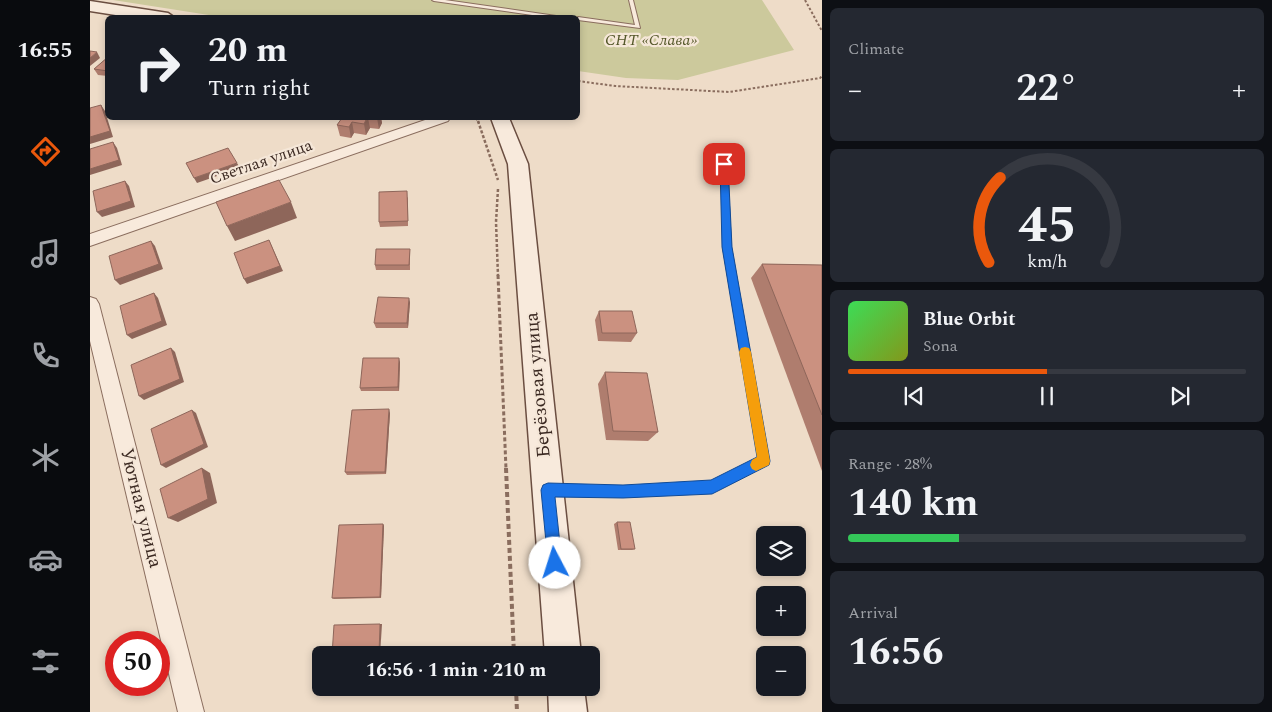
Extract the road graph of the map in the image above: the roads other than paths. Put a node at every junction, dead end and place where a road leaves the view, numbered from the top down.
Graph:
1 (434, 0) edge
2 (631, 0) edge
3 (90, 6) edge
4 (148, 15) edge
5 (546, 15) edge
6 (580, 19) edge
7 (437, 120) edge
8 (501, 120) edge
9 (724, 164) dead end
10 (90, 240) edge
11 (90, 304) edge
12 (548, 490) junction
13 (562, 646) edge
14 (567, 696) edge
15 (191, 712) edge
16 (568, 712) edge

1 - 5 lane
2 - 6 lane
3 - 4 main road
7 - 10 street, Светлая улица
8 - 12 main road, Берёзовая улица
9 - 12 lane
11 - 15 street, Уютная улица
12 - 13 main road, Берёзовая улица
14 - 16 main road

